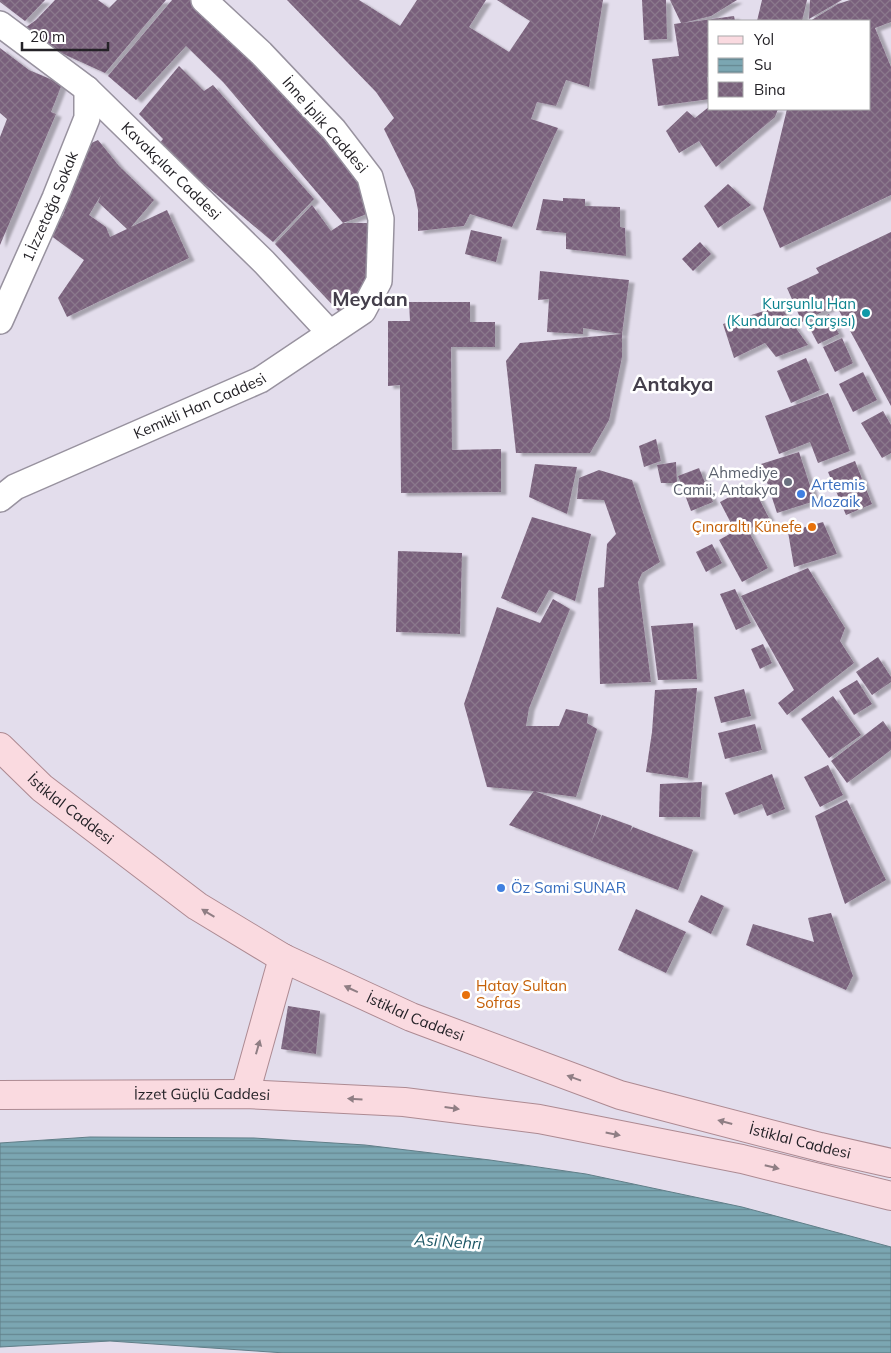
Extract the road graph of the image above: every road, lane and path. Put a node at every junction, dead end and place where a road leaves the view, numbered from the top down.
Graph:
1 (204, 0) edge
2 (0, 24) edge
3 (87, 89) junction
4 (379, 282) joint
5 (0, 322) edge
6 (330, 333) junction
7 (5, 489) edge
8 (0, 747) edge
9 (283, 958) junction
10 (245, 1094) junction
11 (0, 1095) edge
12 (891, 1162) edge
13 (891, 1196) edge

1 - 4 street, İnne İplik Caddesi
2 - 3 street, Kavakçılar Caddesi
3 - 5 street, 1.İzzetağa Sokak
3 - 6 street, Kavakçılar Caddesi
4 - 6 street, Kemikli Han Caddesi
6 - 7 street, Kemikli Han Caddesi
9 -> 8 main road, İstiklal Caddesi
10 -> 9 main road
12 -> 9 main road, İstiklal Caddesi
10 - 11 main road, İzzet Güçlü Caddesi
10 - 13 main road, İzzet Güçlü Caddesi

